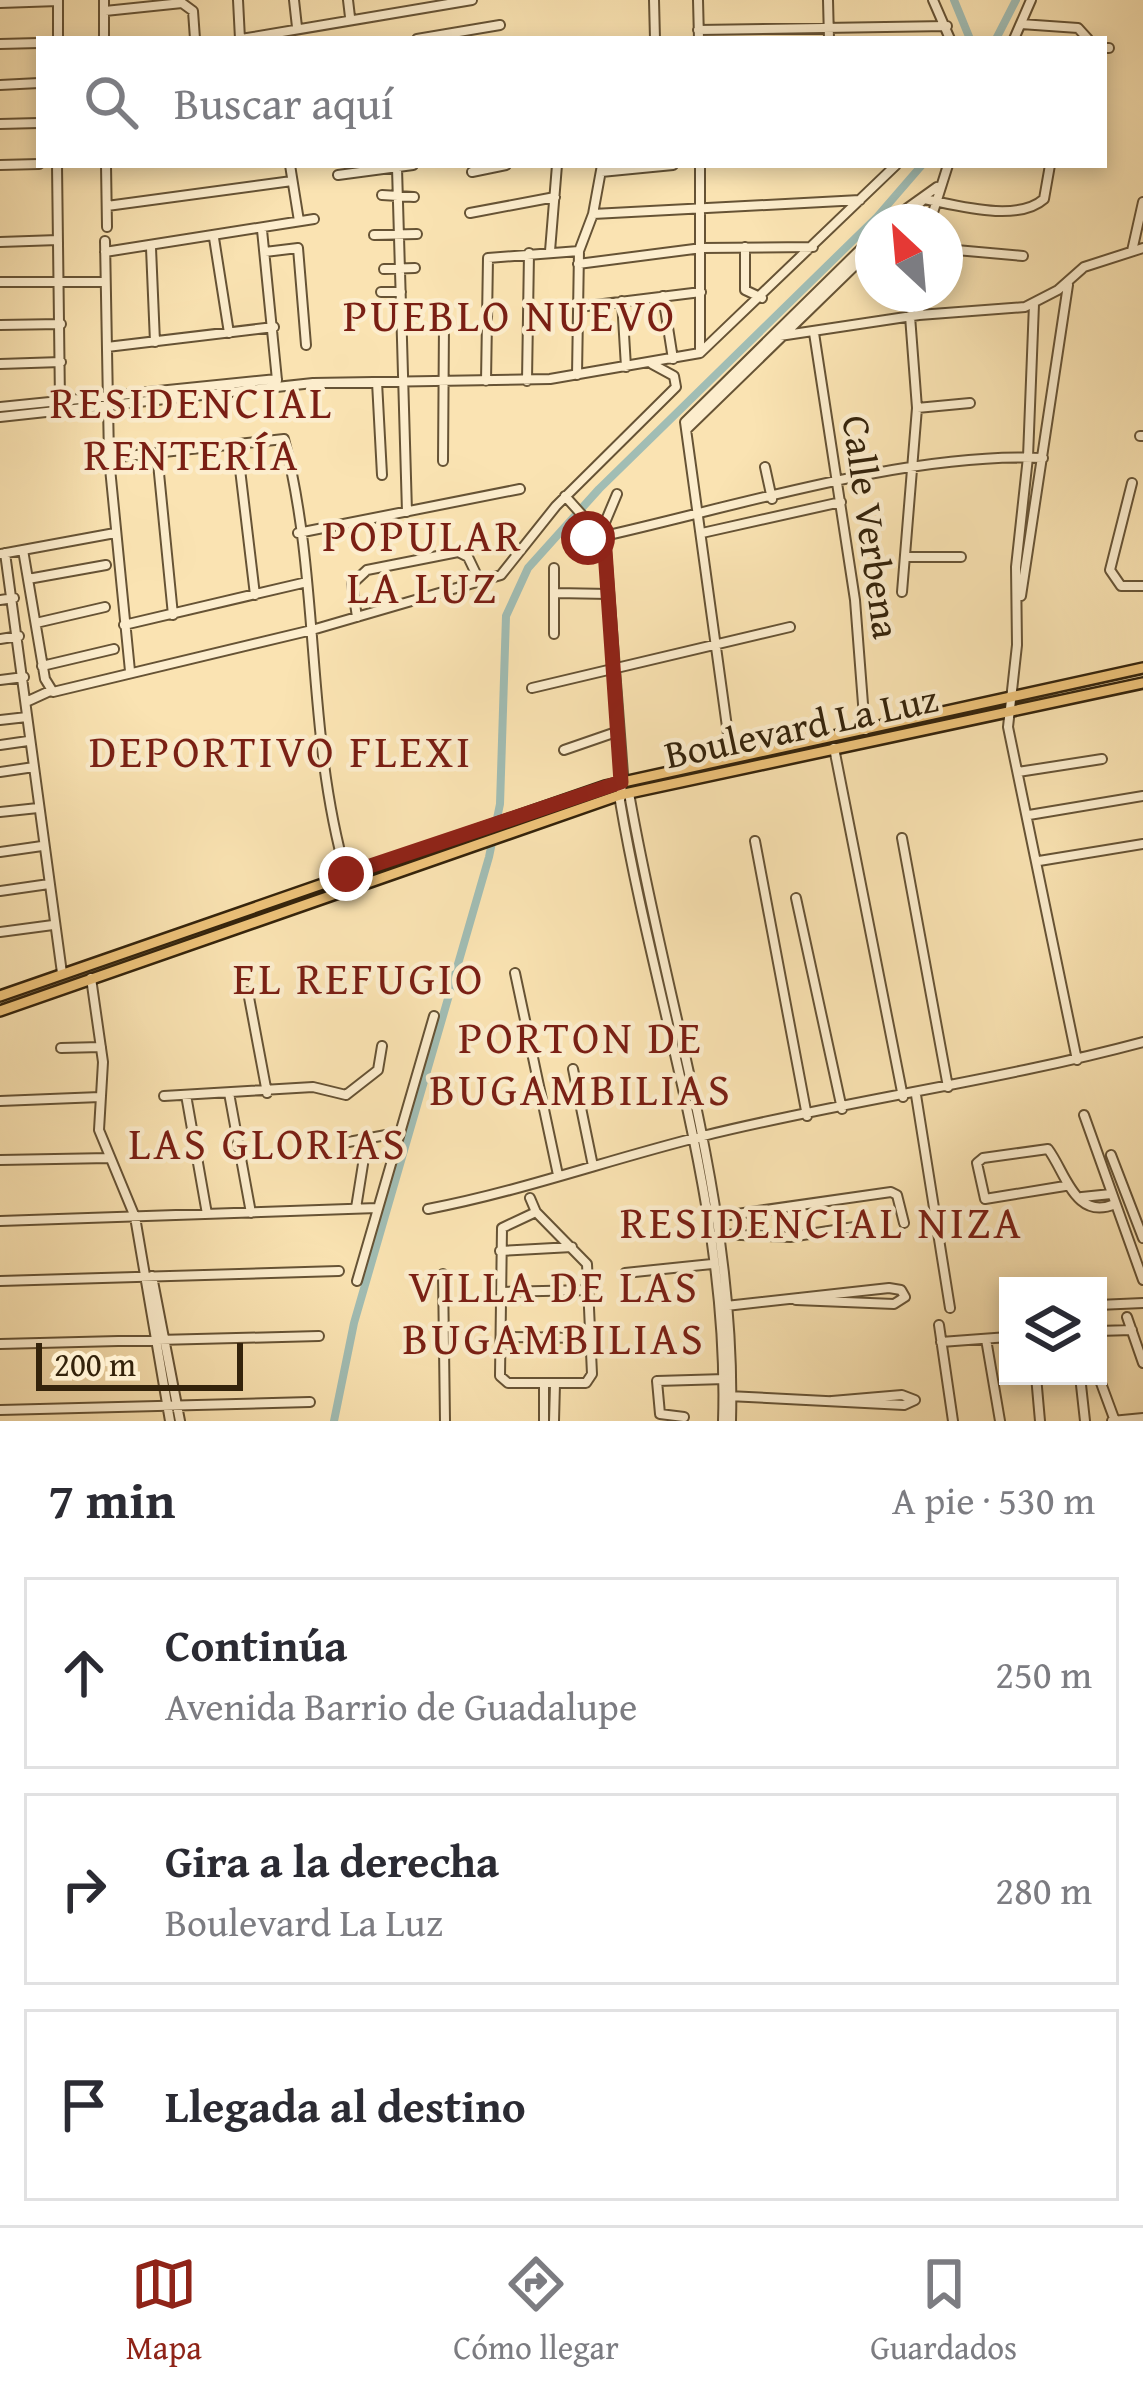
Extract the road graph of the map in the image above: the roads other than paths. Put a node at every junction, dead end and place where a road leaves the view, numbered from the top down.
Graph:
1 (104, 0) edge
2 (238, 0) edge
3 (294, 0) edge
4 (348, 0) edge
5 (472, 0) edge
6 (654, 0) edge
7 (698, 0) edge
8 (828, 0) edge
9 (933, 0) edge
10 (1031, 0) edge
11 (58, 1) edge
12 (440, 2) edge
13 (0, 3) edge
14 (105, 11) junction
15 (350, 17) junction
16 (1021, 24) junction
17 (500, 25) dead end
18 (947, 26) junction
19 (297, 27) junction
20 (479, 28) junction
21 (829, 28) junction
22 (698, 35) edge
23 (58, 36) edge
24 (104, 36) edge
25 (195, 36) edge
26 (241, 36) edge
27 (255, 36) edge
28 (434, 36) edge
29 (481, 36) edge
30 (655, 36) edge
31 (829, 36) edge
32 (949, 36) edge
33 (1015, 36) edge
34 (1085, 36) edge
35 (36, 43) edge
36 (0, 44) edge
37 (36, 83) edge
38 (0, 85) edge
39 (36, 122) edge
40 (0, 124) edge
41 (36, 164) edge
42 (0, 165) edge
43 (56, 168) edge
44 (106, 168) edge
45 (290, 168) edge
46 (397, 168) joint
47 (491, 168) edge
48 (557, 168) edge
49 (700, 168) edge
50 (893, 168) edge
51 (946, 168) edge
52 (1049, 168) edge
53 (601, 169) edge
54 (472, 172) dead end
55 (338, 175) dead end
56 (292, 181) junction
57 (937, 187) junction
58 (382, 195) dead end
59 (399, 197) junction
60 (414, 197) dead end
61 (555, 197) junction
62 (862, 200) junction
63 (934, 201) junction
64 (1143, 202) edge
65 (913, 204) edge
66 (919, 204) edge
67 (933, 204) edge
68 (107, 206) junction
69 (700, 206) junction
70 (470, 213) dead end
71 (593, 214) junction
72 (314, 219) dead end
73 (299, 221) junction
74 (107, 227) dead end
75 (262, 230) junction
76 (398, 233) junction
77 (417, 234) dead end
78 (374, 235) dead end
79 (214, 238) junction
80 (58, 240) junction
81 (0, 242) edge
82 (745, 247) junction
83 (813, 247) junction
84 (151, 248) junction
85 (702, 248) junction
86 (1143, 248) edge
87 (550, 251) junction
88 (579, 251) junction
89 (963, 251) edge
90 (1132, 251) junction
91 (265, 252) junction
92 (530, 253) junction
93 (855, 256) edge
94 (1023, 256) dead end
95 (578, 264) junction
96 (855, 265) edge
97 (400, 268) junction
98 (415, 268) dead end
99 (384, 269) dead end
100 (60, 280) junction
101 (0, 282) edge
102 (105, 282) junction
103 (1069, 283) junction
104 (381, 292) dead end
105 (401, 292) junction
106 (701, 292) junction
107 (663, 296) junction
108 (762, 298) junction
109 (622, 301) junction
110 (1034, 304) junction
111 (402, 307) junction
112 (418, 308) dead end
113 (579, 308) junction
114 (916, 312) edge
115 (915, 316) junction
116 (444, 323) dead end
117 (61, 324) junction
118 (0, 325) edge
119 (274, 327) junction
120 (229, 333) junction
121 (814, 333) junction
122 (778, 336) junction
123 (155, 342) junction
124 (306, 345) dead end
125 (107, 347) junction
126 (700, 353) junction
127 (674, 359) junction
128 (62, 362) junction
129 (650, 363) junction
130 (0, 364) edge
131 (626, 367) junction
132 (578, 375) junction
133 (486, 381) junction
134 (527, 381) junction
135 (377, 382) junction
136 (404, 382) junction
137 (442, 382) junction
138 (278, 383) junction
139 (60, 401) junction
140 (107, 402) junction
141 (970, 403) dead end
142 (0, 407) edge
143 (916, 408) junction
144 (0, 417) edge
145 (237, 444) junction
146 (157, 453) junction
147 (1028, 457) junction
148 (109, 458) junction
149 (1043, 458) junction
150 (442, 461) dead end
151 (765, 467) dead end
152 (913, 467) junction
153 (382, 475) dead end
154 (1132, 483) dead end
155 (839, 484) junction
156 (520, 488) dead end
157 (616, 494) dead end
158 (567, 498) junction
159 (772, 499) junction
160 (842, 502) junction
161 (407, 512) junction
162 (699, 515) junction
163 (586, 517) junction
164 (604, 531) junction
165 (115, 533) junction
166 (298, 533) junction
167 (702, 533) junction
168 (23, 550) junction
169 (2, 554) edge
170 (906, 556) junction
171 (961, 557) dead end
172 (106, 565) dead end
173 (554, 568) dead end
174 (28, 579) junction
175 (307, 582) junction
176 (480, 582) junction
177 (1143, 586) edge
178 (902, 592) dead end
179 (556, 593) junction
180 (609, 594) junction
181 (255, 596) junction
182 (14, 598) junction
183 (0, 600) edge
184 (105, 607) dead end
185 (1018, 609) junction
186 (173, 615) junction
187 (357, 617) junction
188 (35, 623) junction
189 (124, 625) junction
190 (790, 627) dead end
191 (312, 630) junction
192 (554, 634) dead end
193 (19, 636) junction
194 (0, 639) edge
195 (716, 640) junction
196 (114, 650) dead end
197 (42, 666) junction
198 (615, 668) junction
199 (1143, 668) edge
200 (130, 671) junction
201 (24, 677) junction
202 (0, 680) edge
203 (1143, 683) edge
204 (532, 688) dead end
205 (54, 691) junction
206 (1014, 696) junction
207 (26, 702) junction
208 (1009, 712) junction
209 (27, 717) junction
210 (0, 720) edge
211 (865, 730) junction
212 (619, 731) junction
213 (28, 741) junction
214 (0, 745) edge
215 (834, 748) junction
216 (564, 750) dead end
217 (731, 756) junction
218 (1102, 759) dead end
219 (34, 767) junction
220 (0, 772) edge
221 (1018, 772) junction
222 (624, 785) junction
223 (1143, 796) edge
224 (38, 808) junction
225 (530, 809) junction
226 (0, 812) edge
227 (1028, 815) junction
228 (533, 822) junction
229 (902, 838) dead end
230 (755, 841) dead end
231 (1143, 844) edge
232 (42, 846) junction
233 (0, 852) edge
234 (1039, 861) junction
235 (346, 874) junction
236 (49, 884) junction
237 (0, 891) edge
238 (796, 898) dead end
239 (53, 925) junction
240 (0, 932) edge
241 (62, 973) junction
242 (515, 973) dead end
243 (91, 978) junction
244 (248, 992) dead end
245 (0, 996) edge
246 (0, 1011) edge
247 (434, 1016) dead end
248 (1143, 1042) edge
249 (382, 1046) dead end
250 (101, 1047) junction
251 (61, 1048) dead end
252 (1077, 1060) junction
253 (573, 1069) dead end
254 (947, 1087) junction
255 (229, 1093) junction
256 (268, 1093) junction
257 (186, 1095) junction
258 (916, 1095) junction
259 (164, 1096) dead end
260 (903, 1096) junction
261 (100, 1097) junction
262 (0, 1101) edge
263 (842, 1109) junction
264 (1084, 1115) dead end
265 (807, 1116) junction
266 (386, 1136) dead end
267 (700, 1136) junction
268 (367, 1139) junction
269 (343, 1143) dead end
270 (1111, 1155) dead end
271 (110, 1158) junction
272 (0, 1160) edge
273 (593, 1166) junction
274 (558, 1175) junction
275 (1065, 1186) junction
276 (1111, 1194) junction
277 (1080, 1196) junction
278 (530, 1198) dead end
279 (1115, 1204) junction
280 (356, 1208) junction
281 (377, 1208) junction
282 (428, 1209) dead end
283 (536, 1212) junction
284 (251, 1213) junction
285 (207, 1214) junction
286 (1133, 1214) junction
287 (716, 1216) junction
288 (135, 1217) junction
289 (1120, 1217) junction
290 (0, 1221) edge
291 (904, 1223) dead end
292 (867, 1225) dead end
293 (718, 1234) junction
294 (1143, 1238) edge
295 (573, 1246) junction
296 (500, 1251) junction
297 (712, 1264) junction
298 (339, 1271) dead end
299 (625, 1273) dead end
300 (443, 1274) dead end
301 (148, 1275) junction
302 (1143, 1280) edge
303 (0, 1281) edge
304 (357, 1281) dead end
305 (589, 1290) junction
306 (501, 1292) junction
307 (796, 1300) junction
308 (1143, 1303) edge
309 (1107, 1305) edge
310 (726, 1306) junction
311 (950, 1308) dead end
312 (1127, 1317) dead end
313 (939, 1325) dead end
314 (1132, 1330) junction
315 (1107, 1331) edge
316 (724, 1333) junction
317 (319, 1336) dead end
318 (501, 1337) junction
319 (161, 1338) junction
320 (591, 1338) junction
321 (999, 1338) edge
322 (986, 1339) junction
323 (941, 1342) junction
324 (0, 1344) edge
325 (1143, 1363) edge
326 (728, 1380) junction
327 (549, 1384) junction
328 (1037, 1385) edge
329 (1081, 1385) edge
330 (1101, 1385) edge
331 (728, 1396) junction
332 (832, 1401) junction
333 (310, 1402) dead end
334 (173, 1406) junction
335 (0, 1410) edge
336 (684, 1418) dead end
337 (1143, 1418) edge
338 (170, 1421) edge
339 (180, 1421) edge
340 (445, 1421) edge
341 (544, 1421) edge
342 (554, 1421) edge
343 (727, 1421) edge
344 (953, 1421) edge
345 (1000, 1421) edge
346 (1040, 1421) edge
347 (1084, 1421) edge
348 (1112, 1421) edge

1 - 14 street
2 - 26 street
3 - 19 street
4 - 15 street
5 - 12 street
6 - 30 street
7 - 22 street
8 - 21 street
9 - 18 street
10 - 16 street
11 - 13 street
11 - 23 street
12 - 15 street
14 - 24 street
14 - 25 street
15 - 19 street
16 - 33 street
16 - 34 street
17 - 20 street
18 - 21 street
18 - 32 street
19 - 27 street
20 - 28 street
20 - 29 street
21 - 22 street
21 - 31 street
35 - 36 street
37 - 38 street
39 - 40 street
41 - 42 street
43 - 80 street
44 - 68 street
45 - 56 street
46 - 55 street
46 - 59 street
47 - 54 street
48 - 61 street
49 - 69 street
50 - 62 street
51 - 57 street
52 - 63 street
53 - 71 street
56 - 68 street
56 - 73 street
57 - 63 street
57 - 65 street
58 - 59 street
59 - 60 street
59 - 76 street
61 - 70 street
61 - 87 street
62 - 69 street
62 - 83 street
63 - 66 street
63 - 67 street
64 - 90 street
68 - 74 street
69 - 71 street
69 - 85 street
71 - 88 street
72 - 73 street
73 - 75 street
75 - 79 street
75 - 91 street
76 - 77 street
76 - 78 street
76 - 97 street
79 - 84 street
79 - 120 street
80 - 81 street
80 - 100 street
82 - 83 street
82 - 85 street
82 - 108 street
83 - 108 street
84 - 102 street
84 - 123 street
85 - 95 street
85 - 106 street
86 - 90 street
87 - 88 street
87 - 92 street
88 - 95 street
89 - 94 street
90 - 103 street
91 - 119 street
91 - 124 street
92 - 133 street
92 - 134 street
93 - 122 street
95 - 113 street
96 - 122 street
97 - 98 street
97 - 99 street
97 - 105 street
100 - 101 street
100 - 102 street
100 - 117 street
102 - 125 street
103 - 110 street
103 - 149 street
104 - 105 street
105 - 111 street
106 - 107 street
106 - 126 street
107 - 109 street
107 - 127 street
108 - 126 street
109 - 113 street
109 - 131 street
110 - 115 street
110 - 147 street
111 - 112 street
111 - 136 street
113 - 132 street
114 - 115 street
115 - 121 street
115 - 143 street
116 - 137 street
117 - 118 street
117 - 128 street
119 - 120 street
119 - 138 street
120 - 123 street
121 - 122 street
121 - 155 street, Calle Verbena
122 - 162 street
123 - 125 street
125 - 140 street
126 - 127 street
127 - 129 street
128 - 130 street
128 - 139 street
129 - 131 street
129 - 158 street
131 - 132 street
132 - 134 street
133 - 134 street
133 - 137 street
135 - 136 street
135 - 138 street
135 - 153 street
136 - 137 street
136 - 161 street
137 - 150 street
138 - 140 street
139 - 140 street
139 - 142 street
140 - 144 street
140 - 148 street
141 - 143 street
143 - 152 street
145 - 146 street
145 - 166 street
145 - 181 street
146 - 148 street
146 - 186 street
147 - 149 street
147 - 152 street
147 - 185 street
148 - 165 street
149 - 185 street
151 - 159 street
152 - 155 street
152 - 170 street
154 - 177 street
155 - 159 street
155 - 160 street, Calle Verbena
156 - 161 street
157 - 164 street
158 - 163 street
158 - 176 street
159 - 162 street
160 - 167 street
160 - 211 street, Calle Verbena
161 - 166 street
162 - 164 street
162 - 167 street
163 - 164 street
163 - 164 street
164 - 180 street
165 - 168 street
165 - 189 street
166 - 175 street
167 - 195 street
168 - 169 street
168 - 174 street
169 - 182 street
170 - 171 street
170 - 178 street
172 - 174 street
173 - 179 street
174 - 188 street
175 - 181 street
175 - 191 street
176 - 187 street
176 - 187 street
179 - 180 street
179 - 192 street
180 - 198 street
181 - 186 street
182 - 183 street
182 - 193 street
184 - 188 street
185 - 206 street
186 - 189 street
187 - 191 street
188 - 197 street
189 - 200 street
190 - 195 street
191 - 200 street
191 - 235 street
193 - 194 street
193 - 201 street
195 - 198 street
195 - 217 street
196 - 197 street
197 - 205 street
198 - 204 street
198 - 212 street
199 - 206 main road, Boulevard La Luz
200 - 205 street
201 - 202 street
201 - 207 street
203 - 208 main road, Boulevard La Luz
205 - 207 street
206 - 208 street
206 - 211 main road, Boulevard La Luz
207 - 209 street
208 - 215 main road, Boulevard La Luz
208 - 221 street
209 - 210 street
209 - 213 street
211 - 217 main road, Boulevard La Luz
212 - 216 street
212 - 222 street
213 - 214 street
213 - 219 street
215 - 222 main road, Boulevard La Luz
215 - 260 street
217 - 222 main road, Boulevard La Luz
218 - 221 street
219 - 220 street
219 - 224 street
221 - 227 street
222 - 225 main road, Boulevard La Luz
222 - 228 main road, Boulevard La Luz
222 - 267 street
223 - 227 street
224 - 226 street
224 - 232 street
225 - 228 main road
225 - 235 main road, Boulevard La Luz
227 - 234 street
228 - 243 main road, Boulevard La Luz
229 - 254 street
230 - 265 street
231 - 234 street
232 - 233 street
232 - 236 street
234 - 252 street
235 - 241 main road, Boulevard La Luz
236 - 237 street
236 - 239 street
238 - 263 street
239 - 240 street
239 - 241 street
241 - 245 main road, Boulevard La Luz
242 - 274 street
243 - 246 main road, Boulevard La Luz
243 - 250 street
244 - 256 street
247 - 281 street
248 - 252 street
249 - 256 street
250 - 251 street
250 - 261 street
252 - 254 street
253 - 273 street
254 - 258 street
255 - 256 street
255 - 257 street
255 - 284 street
257 - 259 street
257 - 285 street
258 - 260 street
258 - 311 street
260 - 263 street
261 - 262 street
261 - 271 street
263 - 265 street
264 - 276 street
265 - 267 street
266 - 268 street
267 - 273 street
267 - 287 street
267 - 297 street
268 - 269 street
268 - 280 street
270 - 286 street
271 - 272 street
271 - 288 street
273 - 274 street
274 - 282 street
275 - 275 street
275 - 277 street
276 - 277 street
276 - 279 street
277 - 279 street
278 - 283 street
279 - 289 street
280 - 281 street
280 - 284 street
281 - 304 street
283 - 295 street
283 - 296 street
284 - 285 street
285 - 288 street
286 - 289 street
286 - 294 street
287 - 291 street
287 - 293 street
288 - 290 street
288 - 301 street
289 - 302 street
292 - 293 street
293 - 310 street
295 - 296 street
295 - 305 street
296 - 306 street
297 - 299 street
297 - 316 street
298 - 301 street
300 - 340 street
301 - 303 street
301 - 319 street
305 - 306 street
305 - 320 street
306 - 318 street
307 - 307 street
307 - 310 street
308 - 309 street
310 - 316 street
312 - 314 street
313 - 323 street
314 - 315 street
314 - 325 street
316 - 326 street
317 - 319 street
318 - 320 street
318 - 327 street
319 - 324 street
319 - 334 street
320 - 327 street
321 - 322 street
322 - 323 street
322 - 345 street
323 - 344 street
326 - 331 street
326 - 336 street
327 - 341 street
327 - 342 street
328 - 346 street
329 - 347 street
330 - 348 street
331 - 332 street
331 - 343 street
332 - 332 street
333 - 334 street
334 - 335 street
334 - 338 street
334 - 339 street
337 - 348 street

